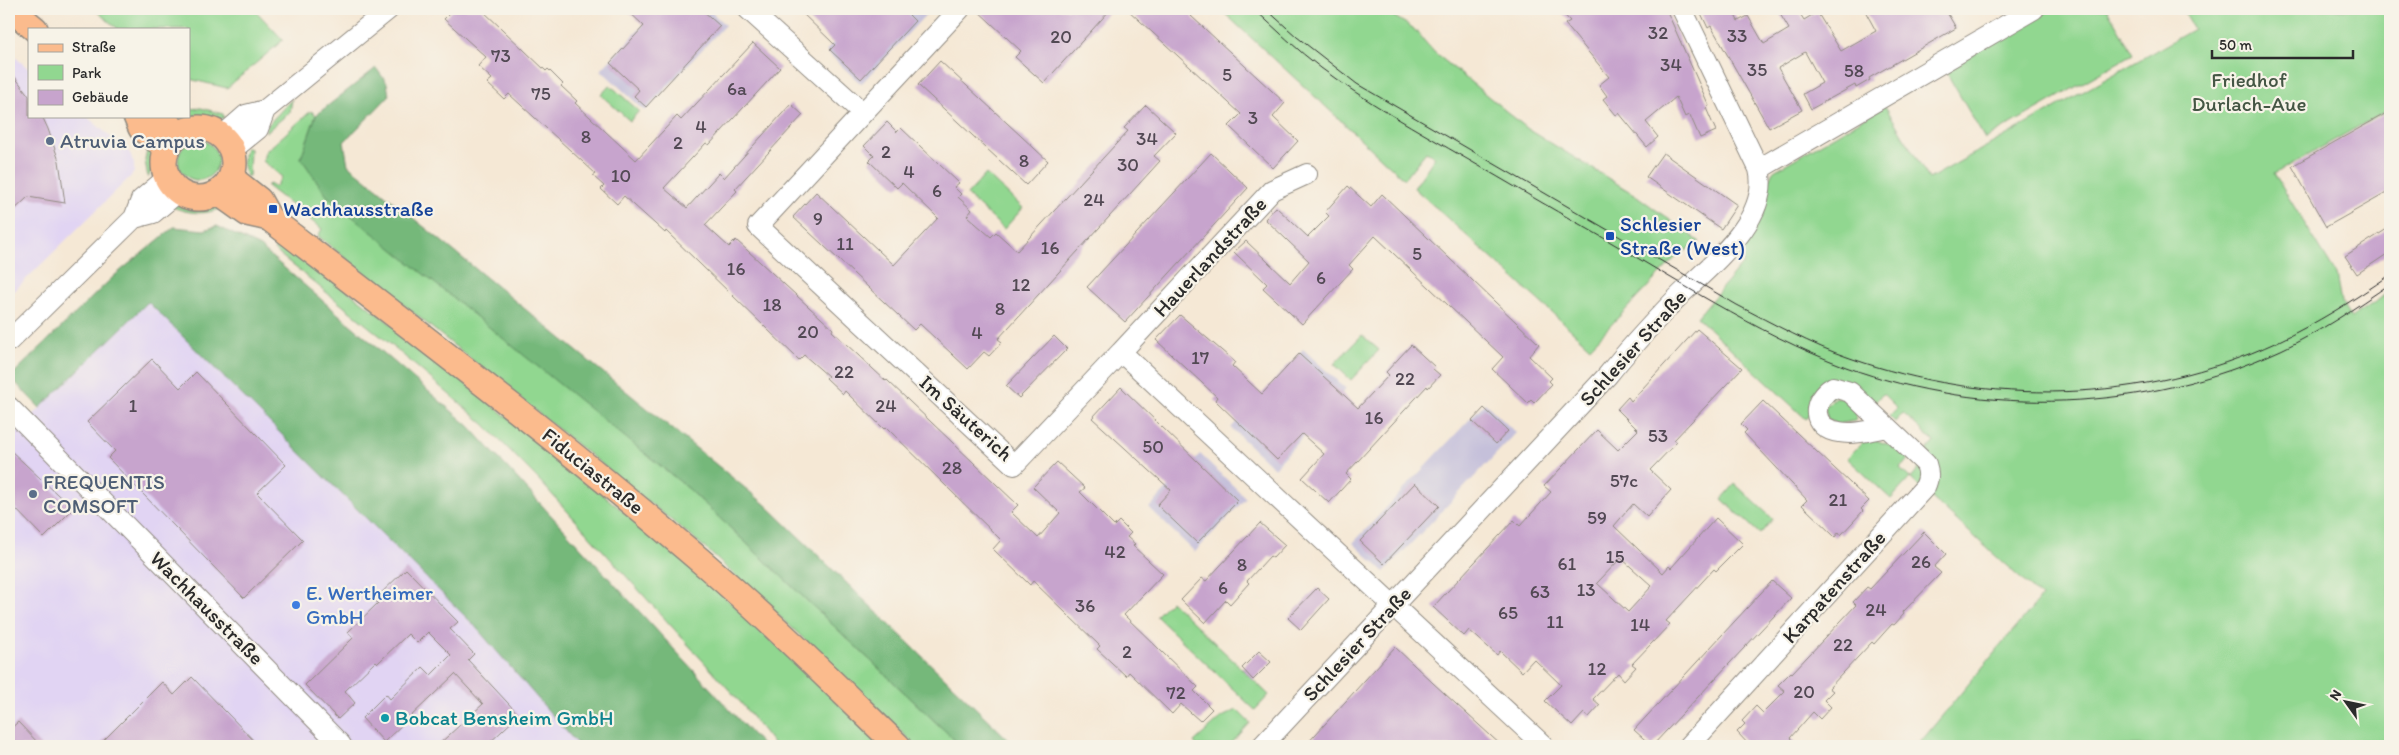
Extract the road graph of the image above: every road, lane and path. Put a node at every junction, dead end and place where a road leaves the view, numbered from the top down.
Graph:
1 (10, 9) edge
2 (389, 9) edge
3 (748, 9) edge
4 (960, 9) edge
5 (1682, 9) edge
6 (2034, 9) edge
7 (34, 28) edge
8 (863, 113) junction
9 (137, 118) edge
10 (159, 118) edge
11 (173, 141) junction
12 (227, 143) junction
13 (1759, 169) junction
14 (1307, 174) dead end
15 (172, 185) junction
16 (225, 185) junction
17 (9, 341) edge
18 (1122, 352) junction
19 (9, 407) edge
20 (1886, 427) dead end
21 (1394, 605) junction
22 (342, 746) edge
23 (898, 746) edge
24 (1262, 746) edge
25 (1544, 746) edge
26 (1690, 746) edge

1 - 7 main road
2 - 12 street
3 - 8 street
4 - 8 street
5 - 13 street
6 - 13 street
8 - 18 street, Im Säuterich
9 - 11 main road
10 - 11 main road
11 - 12 main road
11 - 15 main road
12 - 16 main road
13 - 21 street, Schlesier Straße
14 - 18 street, Hauerlandstraße
15 - 16 main road
15 - 17 street
16 - 23 main road, Fiduciastraße
18 - 21 street
19 - 22 street, Wachhausstraße
20 - 26 street, Karpatenstraße
21 - 24 street, Schlesier Straße
21 - 25 street

